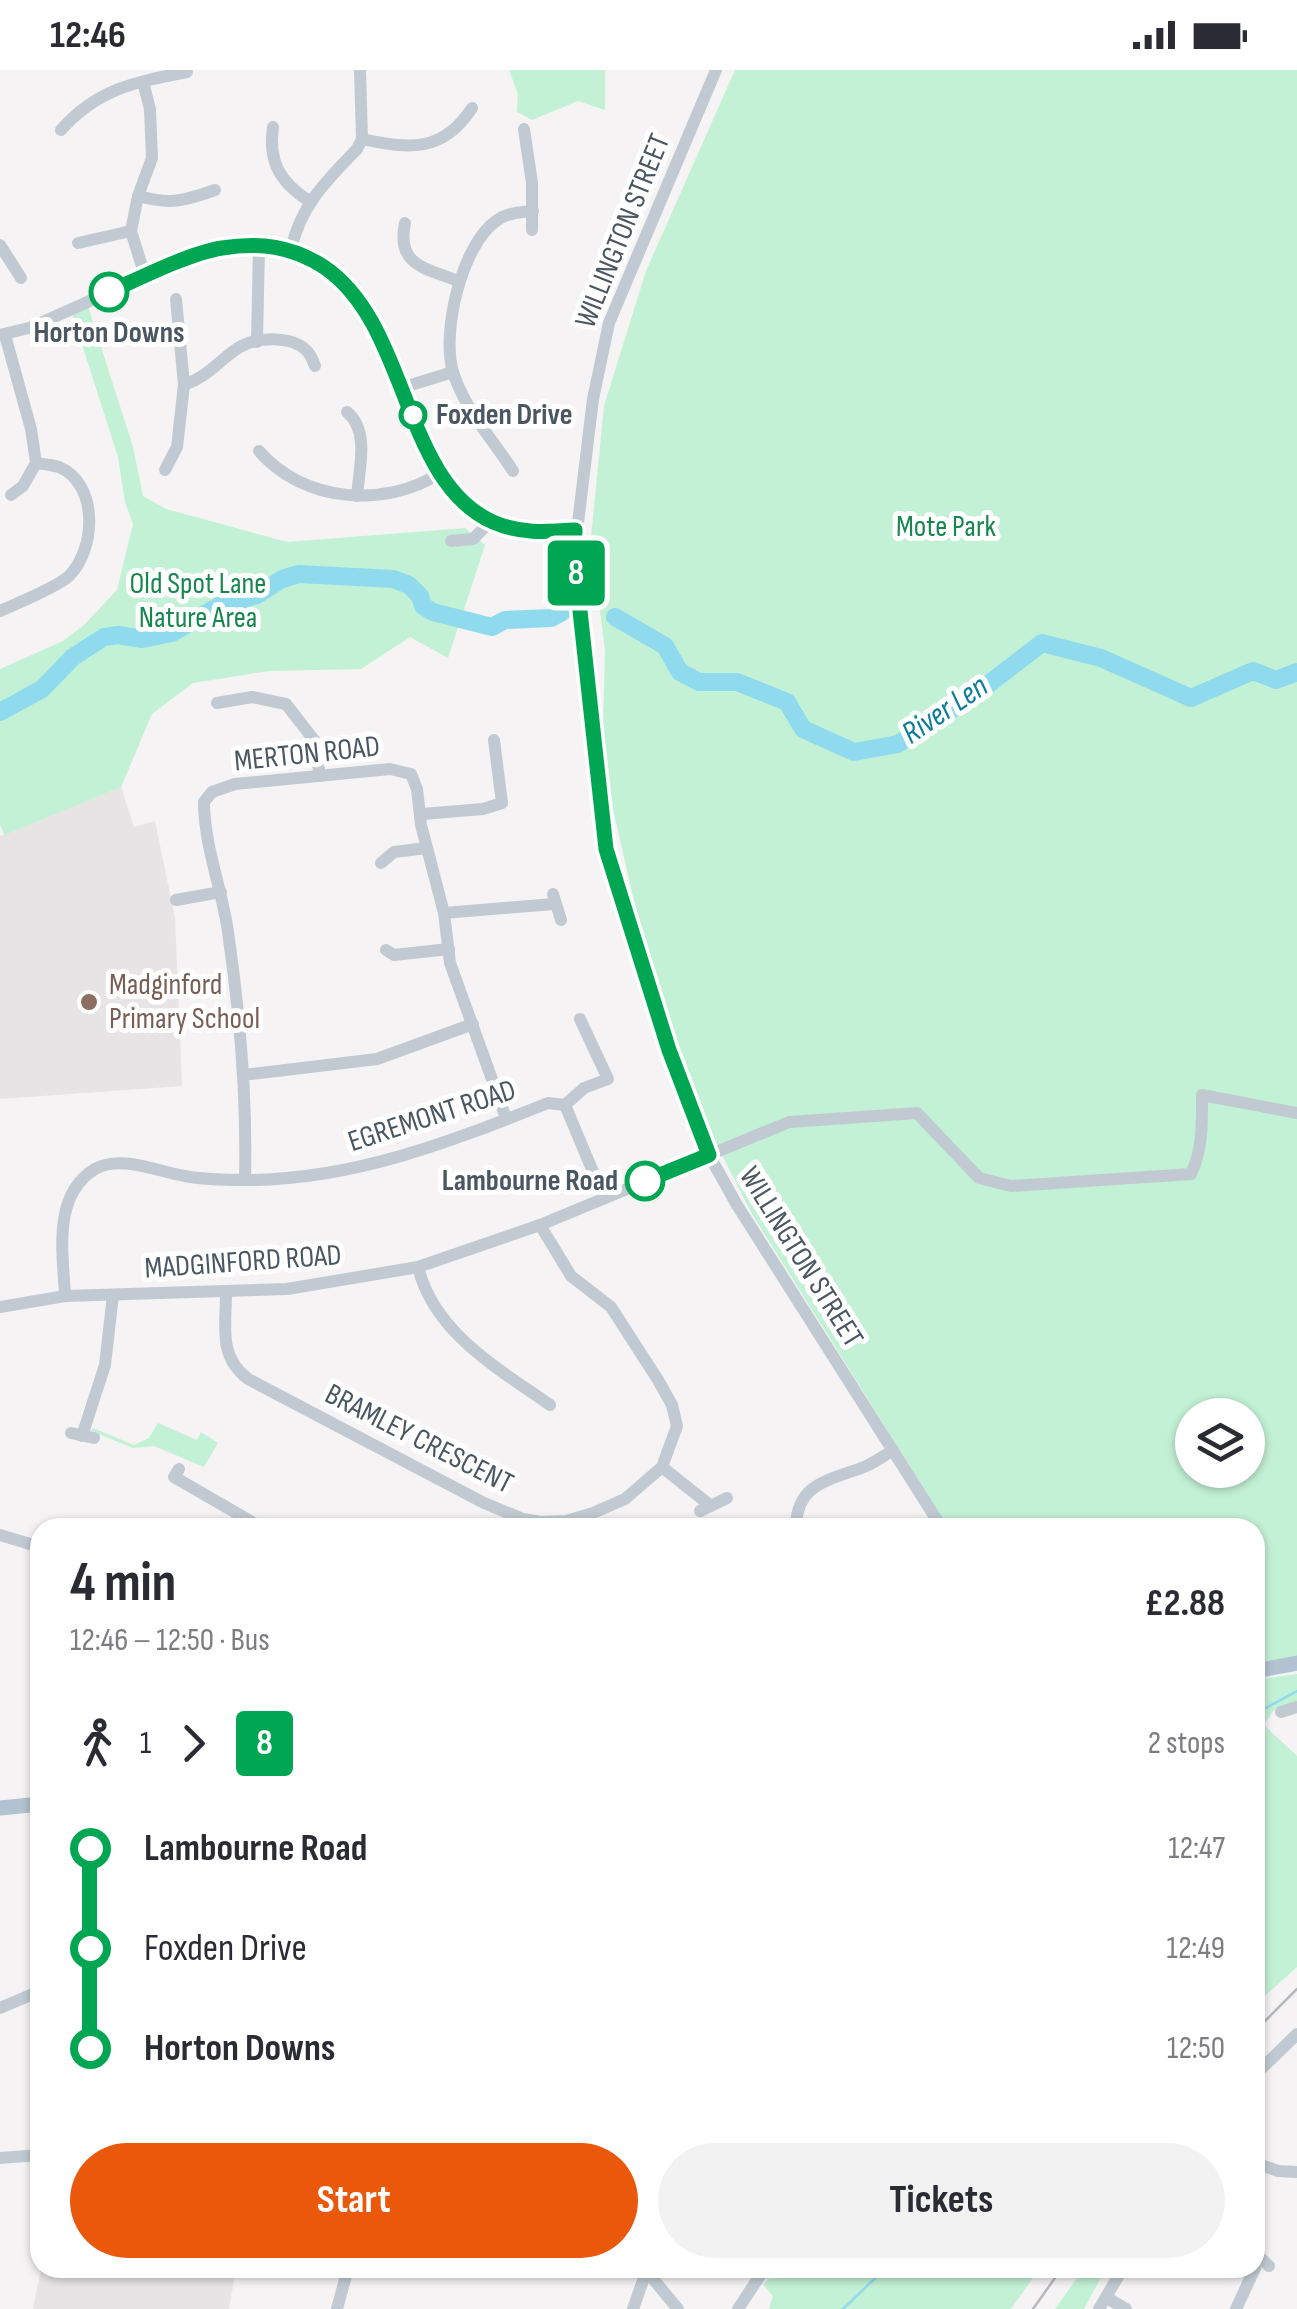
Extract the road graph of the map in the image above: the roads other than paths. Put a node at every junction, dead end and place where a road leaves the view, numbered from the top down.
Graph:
1 (360, 70) edge
2 (716, 70) edge
3 (187, 72) edge
4 (143, 82) junction
5 (465, 114) dead end
6 (524, 129) dead end
7 (62, 130) dead end
8 (257, 132) dead end
9 (362, 139) junction
10 (544, 143) dead end
11 (526, 146) junction
12 (138, 196) junction
13 (209, 196) dead end
14 (310, 201) junction
15 (534, 211) junction
16 (400, 229) dead end
17 (532, 230) dead end
18 (130, 231) junction
19 (78, 243) dead end
20 (0, 244) edge
21 (260, 245) junction
22 (291, 250) junction
23 (145, 276) junction
24 (21, 278) dead end
25 (458, 282) junction
26 (176, 299) dead end
27 (3, 335) edge
28 (257, 342) junction
29 (321, 346) dead end
30 (453, 372) junction
31 (184, 385) junction
32 (400, 388) junction
33 (346, 412) dead end
34 (258, 451) dead end
35 (36, 463) junction
36 (165, 470) dead end
37 (513, 471) dead end
38 (440, 473) junction
39 (11, 495) dead end
40 (357, 496) junction
41 (491, 522) junction
42 (575, 530) junction
43 (451, 542) dead end
44 (26, 582) dead end
45 (34, 596) junction
46 (0, 612) edge
47 (216, 702) dead end
48 (494, 740) dead end
49 (320, 776) junction
50 (422, 814) junction
51 (427, 848) junction
52 (380, 863) dead end
53 (220, 892) junction
54 (176, 900) dead end
55 (444, 913) junction
56 (560, 920) dead end
57 (449, 948) junction
58 (386, 950) dead end
59 (580, 1020) dead end
60 (473, 1024) junction
61 (243, 1075) junction
62 (565, 1105) junction
63 (1297, 1112) edge
64 (506, 1118) junction
65 (709, 1155) junction
66 (245, 1180) junction
67 (604, 1198) junction
68 (540, 1226) junction
69 (418, 1268) junction
70 (226, 1292) junction
71 (112, 1295) junction
72 (64, 1296) junction
73 (0, 1307) edge
74 (550, 1405) dead end
75 (82, 1436) dead end
76 (893, 1450) junction
77 (662, 1467) junction
78 (178, 1469) dead end
79 (727, 1498) dead end
80 (239, 1518) edge
81 (526, 1518) edge
82 (576, 1518) edge
83 (796, 1518) edge
84 (936, 1518) edge
85 (0, 1536) edge
86 (30, 1544) edge
87 (1297, 1663) edge
88 (1265, 1669) edge
89 (1297, 1707) edge
90 (1281, 1712) dead end
91 (30, 1805) edge
92 (0, 1808) edge
93 (30, 1995) edge
94 (0, 2008) edge
95 (1297, 2034) edge
96 (1265, 2065) edge
97 (30, 2156) edge
98 (0, 2158) edge
99 (1265, 2167) edge
100 (1297, 2172) edge
101 (345, 2278) edge
102 (643, 2278) edge
103 (652, 2278) edge
104 (759, 2278) edge
105 (1117, 2278) edge
106 (1251, 2278) edge
107 (1103, 2304) edge
108 (336, 2309) edge
109 (633, 2309) edge
110 (678, 2309) edge
111 (738, 2309) edge
112 (1126, 2309) edge
113 (1236, 2309) edge

1 - 9 street
2 - 42 street, WILLINGTON STREET
3 - 4 street
4 - 7 street
4 - 12 street
5 - 9 street
6 - 11 street
8 - 14 street
9 - 14 street
10 - 11 street
11 - 15 street
12 - 13 street
12 - 18 street
14 - 22 street
15 - 17 street
15 - 25 street
16 - 25 street
18 - 19 street
18 - 23 street
20 - 24 street
21 - 22 street
21 - 23 street
21 - 28 street
22 - 32 street
23 - 27 street
25 - 30 street
26 - 31 street
27 - 35 street
28 - 29 street
28 - 31 street
30 - 32 street
30 - 37 street
31 - 36 street
32 - 38 street
33 - 40 street
34 - 40 street
35 - 39 street
35 - 45 street
38 - 40 street
38 - 41 street
41 - 42 street
41 - 43 street
42 - 65 street, WILLINGTON STREET
44 - 45 street
45 - 46 street
47 - 49 street
48 - 50 street
49 - 50 street, MERTON ROAD
49 - 53 street, MERTON ROAD
50 - 51 street, MERTON ROAD
51 - 52 street
51 - 55 street, MERTON ROAD
53 - 54 street
53 - 61 street, MERTON ROAD
55 - 56 street
55 - 57 street, MERTON ROAD
57 - 58 street
57 - 60 street, MERTON ROAD
59 - 62 street
60 - 61 street
60 - 64 street, MERTON ROAD
61 - 66 street, MERTON ROAD
62 - 64 street, EGREMONT ROAD
62 - 67 street
63 - 65 street, MADGINFORD ROAD
64 - 66 street, EGREMONT ROAD
65 - 67 street, MADGINFORD ROAD
65 - 76 street, WILLINGTON STREET
66 - 72 street, EGREMONT ROAD
67 - 68 street, MADGINFORD ROAD
68 - 69 street, MADGINFORD ROAD
68 - 77 street
69 - 70 street, MADGINFORD ROAD
69 - 74 street
70 - 71 street, MADGINFORD ROAD
70 - 81 street, BRAMLEY CRESCENT
71 - 72 street, MADGINFORD ROAD
71 - 75 street
72 - 73 street, MADGINFORD ROAD
76 - 83 street
76 - 84 street, WILLINGTON STREET
77 - 79 street
77 - 82 street, BRAMLEY CRESCENT
78 - 80 street
85 - 86 street
87 - 88 main road
89 - 90 street
91 - 92 main road
93 - 94 street
95 - 96 street
97 - 98 street
99 - 100 street
101 - 108 street
102 - 109 street
103 - 110 street
104 - 111 street
105 - 107 street
106 - 113 street
107 - 112 street

